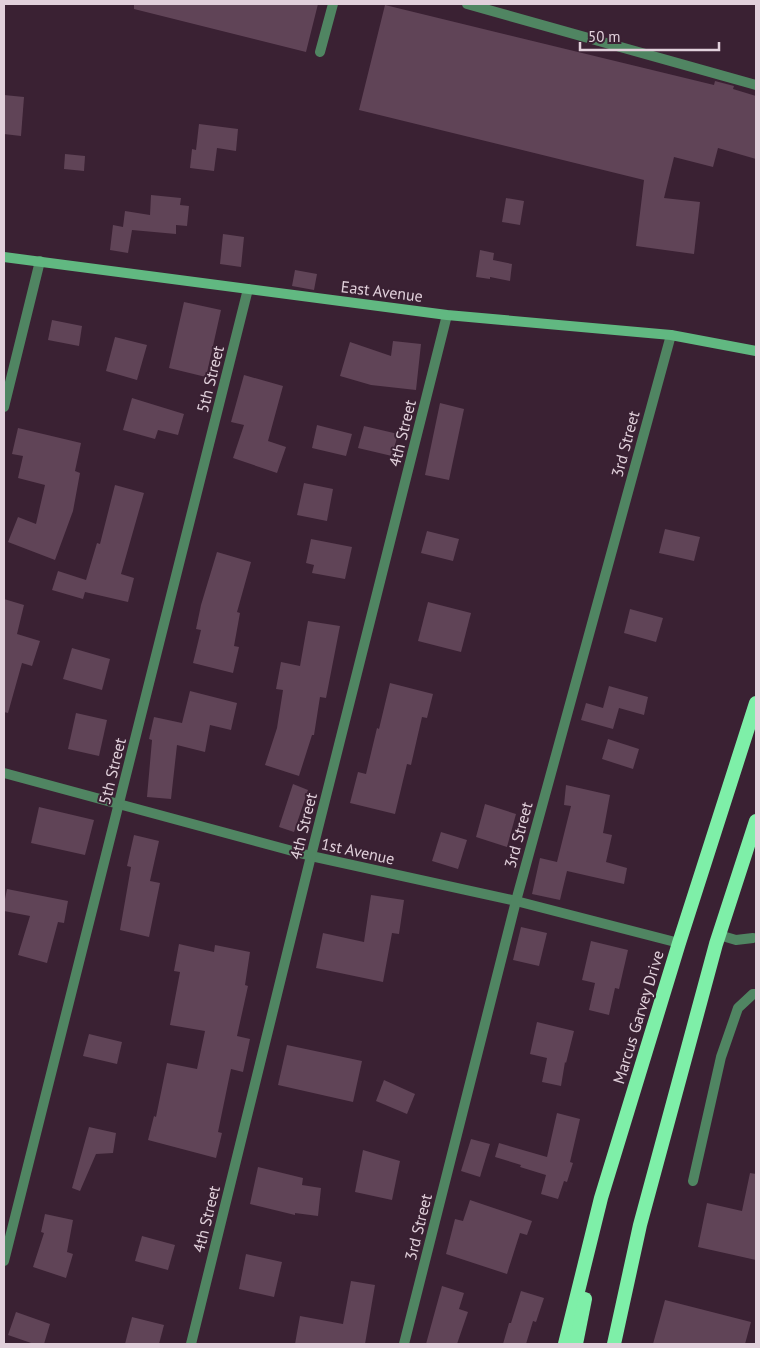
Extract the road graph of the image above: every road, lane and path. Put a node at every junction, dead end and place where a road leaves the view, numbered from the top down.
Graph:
1 (333, 4) edge
2 (467, 4) edge
3 (320, 52) dead end
4 (756, 85) edge
5 (4, 257) edge
6 (40, 261) junction
7 (248, 289) junction
8 (447, 315) junction
9 (671, 335) junction
10 (756, 351) edge
11 (4, 407) edge
12 (756, 703) edge
13 (4, 773) edge
14 (119, 803) junction
15 (756, 821) edge
16 (311, 856) junction
17 (516, 901) junction
18 (756, 927) edge
19 (719, 935) junction
20 (755, 940) edge
21 (679, 943) junction
22 (756, 994) edge
23 (608, 1178) junction
24 (693, 1182) dead end
25 (4, 1261) edge
26 (191, 1344) edge
27 (404, 1344) edge
28 (565, 1344) edge
29 (576, 1344) edge
30 (614, 1344) edge

1 - 3 street
2 - 4 street
5 - 6 main road, East Avenue
6 - 7 main road, East Avenue
6 - 11 street
7 - 8 main road, East Avenue
7 - 14 street, 5th Street
8 - 9 main road, East Avenue
8 - 16 street, 4th Street
9 - 10 main road, East Avenue
9 - 17 street, 3rd Street
12 - 21 highway, Marcus Garvey Drive
13 - 14 street, 1st Avenue
14 - 16 street, 1st Avenue
14 - 25 street, 5th Street
15 - 19 highway
16 - 17 street, 1st Avenue
16 - 26 street, 4th Street
17 - 21 street, 1st Avenue
17 - 27 street, 3rd Street
18 - 20 street
19 - 20 street
19 - 30 highway
21 - 23 highway, Marcus Garvey Drive
22 - 24 street
23 - 28 highway, Marcus Garvey Drive
23 - 29 highway

